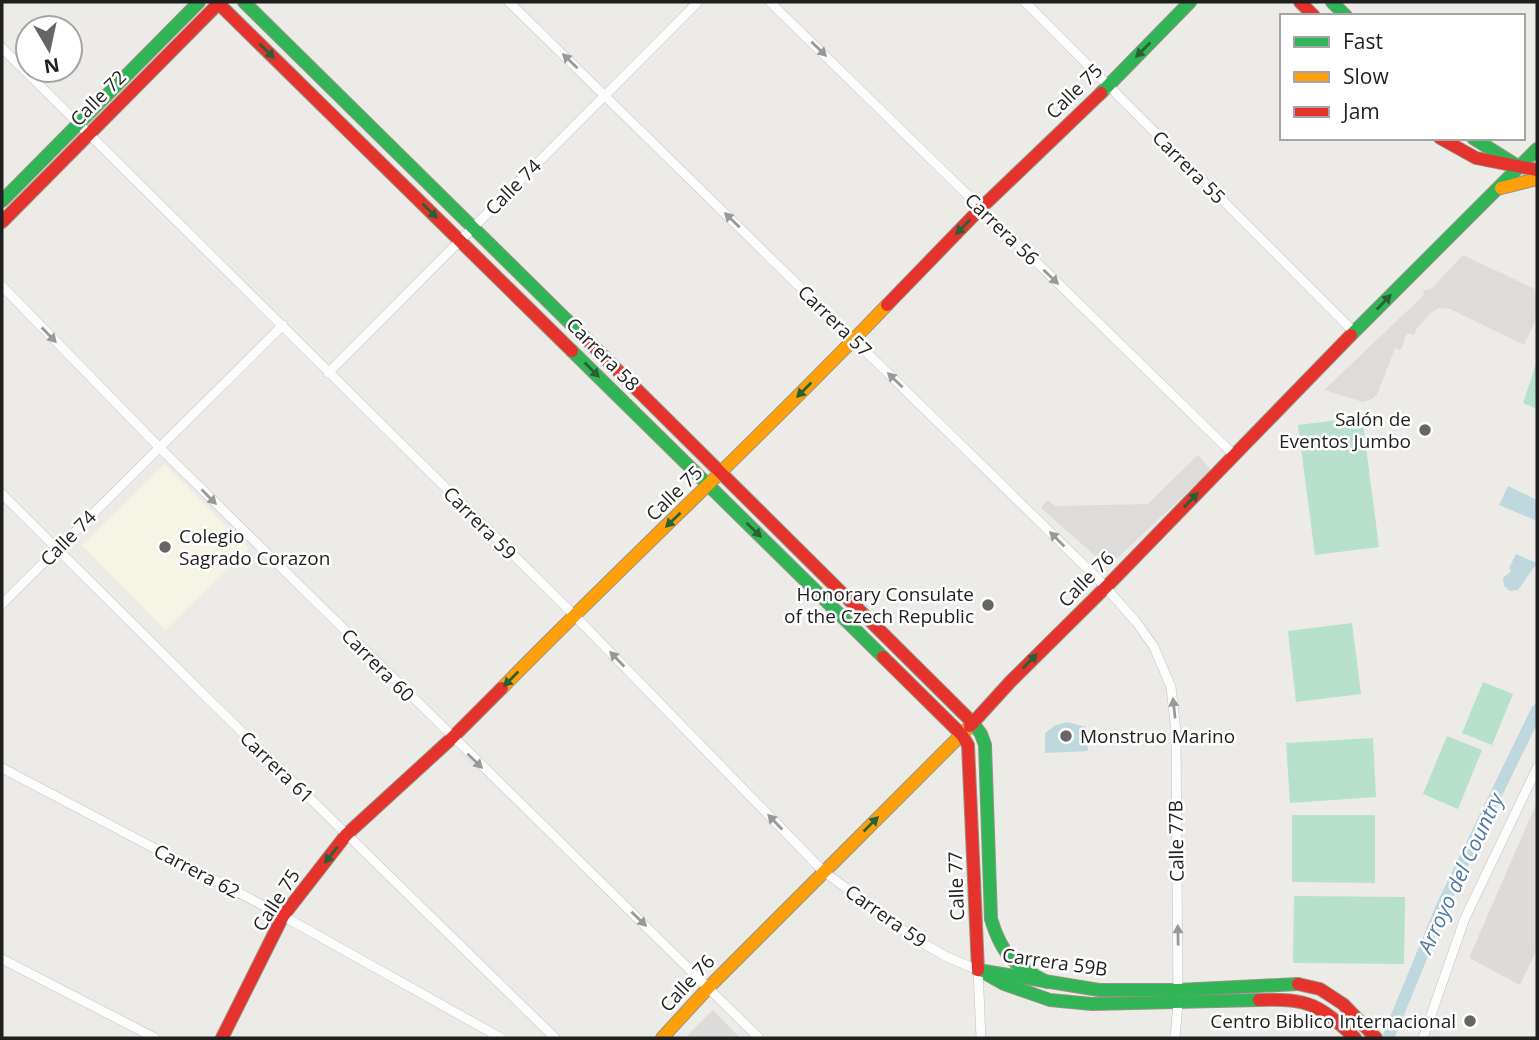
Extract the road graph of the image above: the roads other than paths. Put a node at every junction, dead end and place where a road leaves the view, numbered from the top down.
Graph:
1 (199, 2) edge
2 (219, 2) edge
3 (244, 2) edge
4 (509, 2) edge
5 (698, 2) edge
6 (770, 2) edge
7 (1025, 2) edge
8 (1190, 2) edge
9 (2, 48) edge
10 (1108, 86) junction
11 (605, 95) junction
12 (358, 115) junction
13 (79, 124) junction
14 (345, 128) junction
15 (89, 134) junction
16 (1443, 140) edge
17 (1476, 140) edge
18 (1537, 149) edge
19 (1520, 167) junction
20 (1537, 170) edge
21 (1537, 179) edge
22 (1497, 189) junction
23 (2, 201) edge
24 (981, 208) junction
25 (2, 222) edge
26 (472, 228) junction
27 (460, 240) junction
28 (2, 286) edge
29 (283, 325) junction
30 (1354, 332) junction
31 (854, 340) junction
32 (328, 373) junction
33 (159, 447) junction
34 (1234, 455) junction
35 (722, 472) junction
36 (709, 486) junction
37 (2, 494) edge
38 (57, 549) junction
39 (1106, 587) junction
40 (2, 604) edge
41 (856, 606) junction
42 (574, 615) junction
43 (866, 617) junction
44 (844, 619) junction
45 (855, 630) junction
46 (1154, 647) joint
47 (973, 723) junction
48 (962, 735) junction
49 (452, 738) junction
50 (2, 768) edge
51 (1537, 768) edge
52 (346, 835) junction
53 (823, 871) junction
54 (283, 916) junction
55 (2, 960) edge
56 (978, 970) junction
57 (1047, 982) junction
58 (709, 987) junction
59 (1178, 996) junction
60 (542, 1025) junction
61 (1374, 1037) edge
62 (155, 1038) edge
63 (222, 1038) edge
64 (501, 1038) edge
65 (545, 1038) edge
66 (555, 1038) edge
67 (662, 1038) edge
68 (759, 1038) edge
69 (981, 1038) edge
70 (1175, 1038) edge
71 (1355, 1038) edge
72 (1423, 1038) edge

1 - 13 street, Calle 72
2 -> 14 street, Carrera 58
2 - 15 street, Calle 72
3 - 12 street, Carrera 58
11 -> 4 street, Carrera 57
5 - 11 street, Calle 74
6 -> 24 street, Carrera 56
7 - 10 street, Carrera 55
8 -> 10 street, Calle 75
9 - 13 street, Carrera 59
10 - 24 street, Calle 75
10 - 30 street, Carrera 55
11 - 26 street, Calle 74
31 -> 11 street, Carrera 57
12 - 14 street
12 - 26 street, Carrera 58
13 - 15 street, Carrera 59
13 - 23 street, Calle 72
14 -> 27 street, Carrera 58
15 - 25 street, Calle 72
15 - 29 street, Carrera 59
16 - 19 street
17 - 19 street
18 - 19 street, Calle 76
19 - 20 street
19 - 22 street, Calle 76
21 - 22 street
30 -> 22 street, Calle 76
24 -> 31 street, Calle 75
24 -> 34 street, Carrera 56
26 - 27 street, Calle 74
26 - 35 street, Carrera 58
27 - 32 street, Calle 74
27 -> 36 street, Carrera 58
28 -> 33 street, Carrera 60
29 - 32 street, Carrera 59
29 - 33 street, Calle 74
30 - 34 street, Calle 76
31 -> 35 street, Calle 75
39 -> 31 street, Carrera 57
32 - 42 street, Carrera 59
33 - 38 street, Calle 74
33 -> 49 street, Carrera 60
39 -> 34 street, Calle 76
35 - 36 street, Calle 75
35 - 41 street, Carrera 58
36 -> 42 street, Calle 75
36 -> 44 street, Carrera 58
37 - 38 street, Carrera 61
38 - 40 street, Calle 74
38 - 52 street, Carrera 61
39 - 46 street, Carrera 57
47 -> 39 street, Calle 76
41 - 43 street, Carrera 58
41 - 44 street
42 -> 49 street, Calle 75
53 -> 42 street, Carrera 59
43 - 45 street
43 - 47 street, Carrera 58
44 - 45 street, Carrera 58
45 - 48 street, Carrera 58
59 -> 46 street, Calle 77B
47 - 48 street, Calle 76
47 - 57 street, Calle 77
53 -> 48 street, Calle 76
48 - 56 street, Calle 77
49 - 52 street, Calle 75
49 -> 58 street, Carrera 60
50 - 54 street, Carrera 62
51 - 72 street
52 -> 54 street, Calle 75
52 - 60 street, Carrera 61
53 - 56 street, Carrera 59
53 - 58 street, Calle 76
54 - 63 street, Calle 75
54 - 64 street, Carrera 62
55 - 62 street
56 - 57 street, Carrera 59B
56 - 59 street, Carrera 59B
56 - 69 street, Calle 77
57 - 59 street, Carrera 59B
58 - 67 street, Calle 76
58 - 68 street, Carrera 60
59 - 61 street, Carrera 59B
59 - 70 street, Calle 77B
59 - 71 street, Carrera 59B
60 - 65 street
60 - 66 street, Carrera 61

